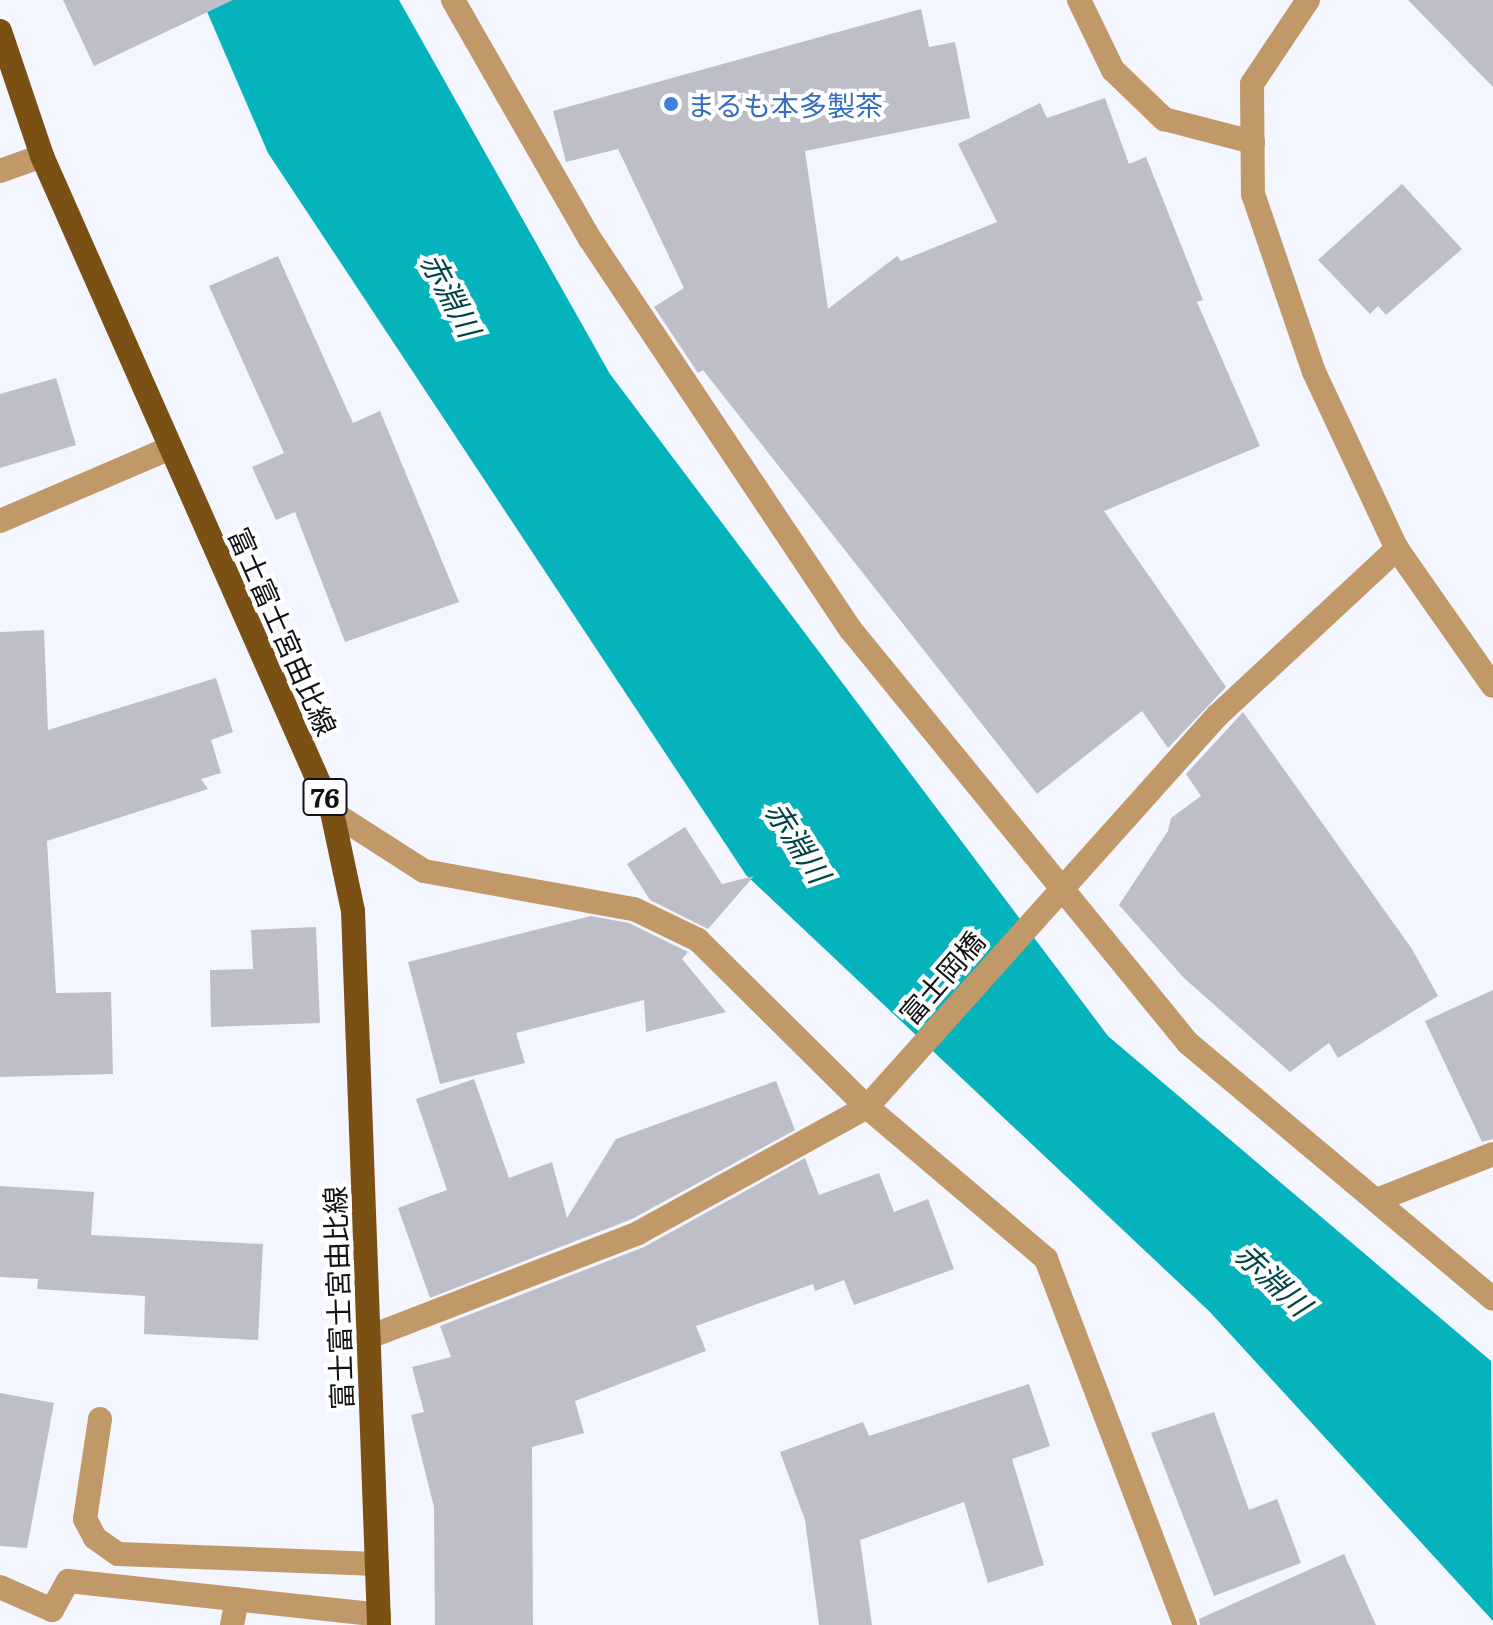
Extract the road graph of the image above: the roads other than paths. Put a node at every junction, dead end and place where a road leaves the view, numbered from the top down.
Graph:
1 (453, 0) edge
2 (1079, 0) edge
3 (1308, 0) edge
4 (0, 31) edge
5 (1253, 142) junction
6 (42, 156) junction
7 (0, 171) edge
8 (170, 448) junction
9 (0, 521) edge
10 (1397, 549) junction
11 (1493, 686) edge
12 (332, 812) junction
13 (1061, 887) junction
14 (867, 1107) junction
15 (1493, 1154) edge
16 (1377, 1200) junction
17 (1493, 1299) edge
18 (369, 1337) junction
19 (100, 1419) dead end
20 (377, 1564) junction
21 (0, 1587) edge
22 (237, 1599) junction
23 (379, 1620) edge
24 (232, 1625) edge
25 (1185, 1625) edge

1 - 13 street
2 - 5 street
3 - 5 street
4 - 6 main road, 富士富士宮由比線 / 76
5 - 10 street
6 - 7 street
6 - 8 main road, 富士富士宮由比線 / 76
8 - 9 street
8 - 12 main road, 富士富士宮由比線 / 76
10 - 11 street
10 - 13 street, 富士岡橋
12 - 14 street
12 - 18 main road, 富士富士宮由比線 / 76
13 - 14 street, 富士岡橋
13 - 16 street
14 - 18 street, 富士岡橋
14 - 25 street
15 - 16 street
16 - 17 street
18 - 20 main road, 富士富士宮由比線 / 76
19 - 20 street
20 - 23 main road, 富士富士宮由比線 / 76
21 - 22 street
22 - 23 street
22 - 24 street

